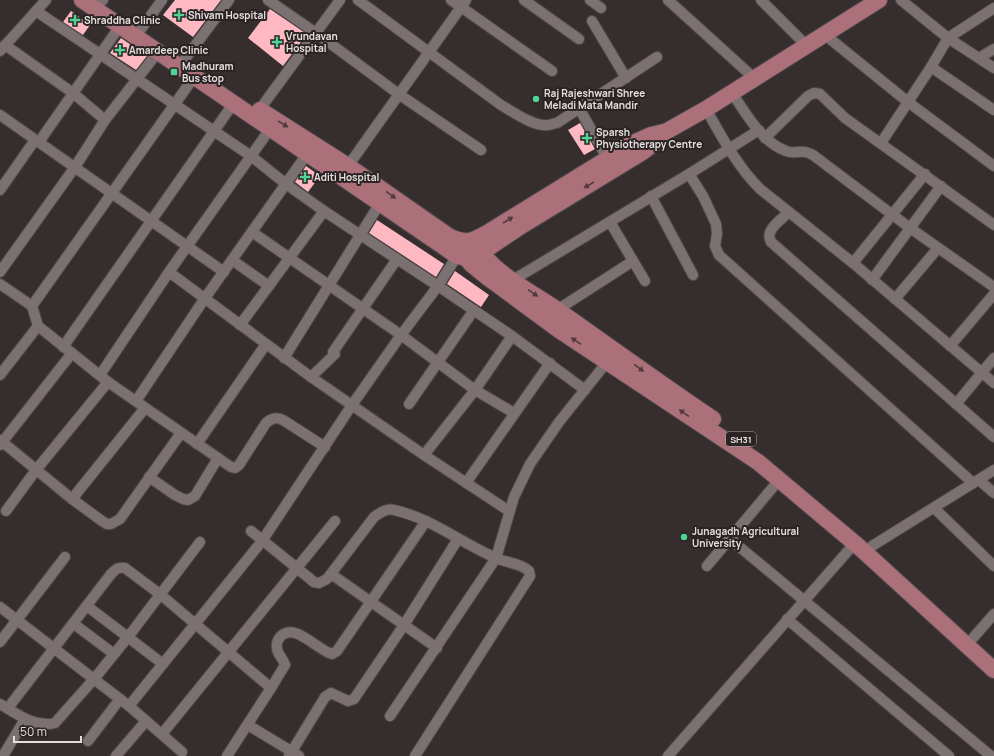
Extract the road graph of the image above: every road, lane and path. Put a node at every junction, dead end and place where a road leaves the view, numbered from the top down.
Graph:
1 (46, 0) edge
2 (82, 0) edge
3 (101, 0) edge
4 (162, 0) edge
5 (229, 0) edge
6 (268, 0) edge
7 (340, 0) edge
8 (358, 0) edge
9 (451, 0) edge
10 (524, 0) edge
11 (590, 0) edge
12 (668, 0) edge
13 (761, 0) edge
14 (879, 0) edge
15 (901, 0) edge
16 (464, 4) edge
17 (601, 8) dead end
18 (994, 8) edge
19 (36, 11) junction
20 (592, 21) dead end
21 (120, 26) junction
22 (141, 29) junction
23 (316, 33) junction
24 (824, 34) junction
25 (948, 38) junction
26 (579, 39) dead end
27 (806, 45) junction
28 (2, 48) edge
29 (994, 49) edge
30 (158, 52) junction
31 (430, 52) junction
32 (100, 54) junction
33 (657, 57) dead end
34 (979, 58) junction
35 (185, 59) junction
36 (931, 67) junction
37 (994, 68) edge
38 (552, 71) dead end
39 (194, 77) junction
40 (626, 78) junction
41 (754, 78) junction
42 (137, 79) junction
43 (732, 92) junction
44 (73, 93) junction
45 (400, 95) junction
46 (908, 102) junction
47 (233, 104) junction
48 (174, 105) junction
49 (579, 108) junction
50 (260, 109) junction
51 (706, 109) junction
52 (994, 110) edge
53 (0, 115) edge
54 (105, 120) junction
55 (270, 129) junction
56 (213, 131) junction
57 (762, 134) junction
58 (37, 141) junction
59 (881, 143) junction
60 (729, 148) junction
61 (481, 150) dead end
62 (307, 154) junction
63 (251, 156) junction
64 (611, 164) junction
65 (348, 166) junction
66 (994, 166) edge
67 (75, 167) junction
68 (689, 174) junction
69 (925, 174) junction
70 (286, 184) junction
71 (941, 186) junction
72 (0, 190) edge
73 (113, 194) junction
74 (651, 196) junction
75 (380, 203) junction
76 (324, 211) junction
77 (789, 212) junction
78 (893, 214) junction
79 (151, 221) junction
80 (610, 222) junction
81 (994, 224) edge
82 (910, 228) junction
83 (252, 232) junction
84 (361, 235) junction
85 (188, 246) junction
86 (938, 248) junction
87 (468, 250) junction
88 (289, 257) junction
89 (397, 259) junction
90 (232, 260) junction
91 (633, 261) junction
92 (853, 263) junction
93 (0, 272) edge
94 (169, 272) junction
95 (224, 272) junction
96 (693, 275) dead end
97 (513, 280) junction
98 (872, 280) junction
99 (645, 281) dead end
100 (1, 286) edge
101 (269, 286) junction
102 (329, 286) junction
103 (438, 286) junction
104 (994, 287) edge
105 (994, 294) edge
106 (205, 298) junction
107 (895, 299) junction
108 (32, 306) junction
109 (362, 309) junction
110 (474, 310) junction
111 (557, 310) junction
112 (240, 325) junction
113 (38, 326) junction
114 (401, 336) junction
115 (512, 336) junction
116 (266, 344) junction
117 (950, 346) junction
118 (63, 347) junction
119 (72, 353) junction
120 (284, 358) junction
121 (994, 358) edge
122 (438, 362) junction
123 (607, 362) junction
124 (550, 363) junction
125 (982, 373) junction
126 (0, 375) edge
127 (100, 375) junction
128 (311, 377) junction
129 (108, 382) junction
130 (994, 383) edge
131 (475, 390) junction
132 (585, 390) junction
133 (136, 401) junction
134 (409, 404) dead end
135 (956, 404) junction
136 (352, 405) junction
137 (145, 408) junction
138 (514, 414) junction
139 (181, 433) junction
140 (994, 438) edge
141 (1, 443) edge
142 (197, 444) junction
143 (325, 448) junction
144 (424, 455) junction
145 (218, 458) junction
146 (36, 470) junction
147 (994, 470) edge
148 (149, 477) junction
149 (779, 480) junction
150 (976, 481) junction
151 (466, 483) junction
152 (994, 493) edge
153 (72, 499) junction
154 (934, 508) junction
155 (6, 511) dead end
156 (509, 511) junction
157 (335, 521) dead end
158 (426, 521) junction
159 (251, 531) dead end
160 (458, 539) junction
161 (730, 539) junction
162 (262, 541) junction
163 (200, 542) dead end
164 (855, 543) junction
165 (872, 546) junction
166 (497, 556) junction
167 (65, 557) dead end
168 (707, 566) dead end
169 (994, 566) edge
170 (297, 569) junction
171 (331, 574) junction
172 (161, 595) junction
173 (804, 600) junction
174 (371, 602) junction
175 (87, 606) junction
176 (0, 607) edge
177 (994, 614) edge
178 (787, 619) junction
179 (18, 620) junction
180 (74, 624) junction
181 (195, 624) junction
182 (404, 625) junction
183 (128, 637) junction
184 (973, 638) junction
185 (0, 642) edge
186 (54, 648) junction
187 (437, 648) junction
188 (228, 652) junction
189 (114, 654) junction
190 (994, 657) edge
191 (163, 664) junction
192 (994, 670) edge
193 (94, 679) junction
194 (271, 688) junction
195 (120, 700) junction
196 (4, 706) edge
197 (129, 706) junction
198 (390, 716) dead end
199 (25, 718) junction
200 (146, 721) junction
201 (248, 725) junction
202 (162, 734) junction
203 (88, 741) dead end
204 (182, 752) dead end
205 (293, 754) edge
206 (3, 756) edge
207 (116, 756) edge
208 (227, 756) edge
209 (415, 756) edge
210 (668, 756) edge
211 (949, 756) edge
212 (991, 756) edge

1 - 19 street
2 - 21 main road
3 - 22 main road
4 - 22 street
5 - 35 street
6 - 23 street
7 - 23 street
8 - 31 street
9 - 16 street
10 - 26 street
11 - 17 street
12 - 41 street
13 - 27 street
14 - 24 main road
15 - 25 street
16 - 31 street
16 - 38 street
18 - 25 street
19 - 28 street
19 - 32 street
20 - 40 street
21 - 30 main road
21 - 32 street
22 - 35 main road
23 - 45 street
23 - 50 street
24 - 27 main road
24 - 46 street
25 - 34 street
25 - 36 street
27 - 41 main road
28 - 44 street
29 - 34 street
30 - 39 main road
30 - 42 street
31 - 45 street
31 - 49 street
32 - 42 street
32 - 44 street
33 - 40 street
34 - 37 street
35 - 50 main road
36 - 46 street
36 - 52 street
39 - 47 main road
39 - 48 street
40 - 49 street
41 - 43 main road
42 - 48 street
42 - 54 street
43 - 51 main road
43 - 57 street
44 - 54 street
44 - 58 street
45 - 61 street
45 - 65 street
46 - 59 street
46 - 66 street
47 - 55 main road
47 - 56 street
48 - 56 street
48 - 73 street
49 - 64 street
50 -> 65 main road
51 - 60 street
51 - 64 main road
53 - 58 street
54 - 67 street
55 - 62 main road
55 - 63 street
56 - 63 street
56 - 79 street
57 - 59 street
57 - 60 street
57 - 78 street
58 - 67 street
58 - 72 street
59 - 69 street
60 - 68 street
60 - 77 street
62 - 70 street
62 - 75 main road
63 - 70 street
63 - 85 street
64 - 87 main road
65 -> 87 main road
67 - 73 street
67 - 93 street
68 - 74 street
68 - 150 street
69 - 71 street
69 - 78 street
70 - 76 street
70 - 83 street
71 - 81 street
71 - 82 street
73 - 79 street
73 - 108 street
74 - 80 street
74 - 96 street
75 - 84 street
75 - 87 main road
76 - 84 street
76 - 88 street
77 - 92 street
77 - 135 street
78 - 82 street
78 - 92 street
79 - 85 street
79 - 118 street
80 - 91 street
80 - 97 street
82 - 86 street
82 - 98 street
83 - 88 street
83 - 90 street
84 - 89 street
84 - 102 street
85 - 94 street
85 - 95 street
86 - 104 street
86 - 107 street
87 - 97 main road, SH31
87 - 103 street
123 -> 87 main road
88 - 101 street
88 - 102 street
89 - 103 street
89 - 109 street
90 - 95 street
90 - 101 street
91 - 99 street
91 - 111 street
92 - 98 street
94 - 106 street
94 - 127 street
95 - 106 street
97 -> 111 main road, SH31
98 - 107 street
100 - 108 street
101 - 112 street
102 - 109 street
102 - 120 street
103 - 110 street
103 - 114 street
105 - 117 street
106 - 112 street
106 - 133 street
107 - 117 street
108 - 113 street
109 - 114 street
109 - 128 street
110 - 115 street
110 - 122 street
111 -> 165 main road, SH31
112 - 116 street
113 - 118 street
113 - 126 street
114 - 122 street
114 - 136 street
115 - 124 street
115 - 131 street
116 - 120 street
116 - 142 street
117 - 125 street
118 - 119 street
119 - 127 street
119 - 141 street
120 - 128 street
121 - 125 street
122 - 131 street
122 - 134 street
123 - 132 street
149 -> 123 main road
124 - 132 street
124 - 138 street
125 - 130 street
125 - 135 street
127 - 129 street
128 - 136 street
129 - 133 street
129 - 146 street
131 - 138 street
131 - 144 street
132 - 156 street
133 - 137 street
135 - 140 street
136 - 143 street
136 - 144 street
137 - 139 street
137 - 153 street
138 - 151 street
139 - 142 street
139 - 148 street
141 - 146 street
142 - 145 street
143 - 145 street
143 - 162 street
144 - 151 street
145 - 148 street
146 - 153 street
146 - 155 street
147 - 150 street
148 - 153 street
149 - 161 street
149 - 164 main road
150 - 152 street
150 - 154 street
151 - 156 street
154 - 165 street
154 - 169 street
156 - 166 street
157 - 170 street
158 - 160 street
158 - 171 street
158 - 174 street
159 - 162 street
160 - 166 street
160 - 182 street
161 - 168 street
161 - 173 street
162 - 170 street
162 - 181 street
163 - 172 street
164 - 173 street
164 - 192 main road
165 - 184 main road, SH31
166 - 187 street
166 - 209 street
167 - 179 street
170 - 171 street
170 - 188 street
171 - 174 street
172 - 175 street
172 - 181 street
172 - 183 street
173 - 178 street
173 - 212 street
174 - 182 street
174 - 194 street
175 - 180 street
175 - 183 street
176 - 179 street
177 - 184 street
178 - 210 street
178 - 211 street
179 - 185 street
179 - 186 street
180 - 186 street
180 - 189 street
181 - 188 street
181 - 191 street
182 - 187 street
182 - 205 street
183 - 189 street
183 - 191 street
184 - 190 main road, SH31
186 - 193 street
186 - 196 street
187 - 198 street
188 - 194 street
188 - 202 street
189 - 193 street
191 - 197 street
193 - 195 street
193 - 199 street
194 - 201 street
195 - 197 street
195 - 203 street
196 - 199 street
197 - 200 street
199 - 206 street
200 - 202 street
200 - 207 street
201 - 205 street
201 - 208 street
202 - 204 street

